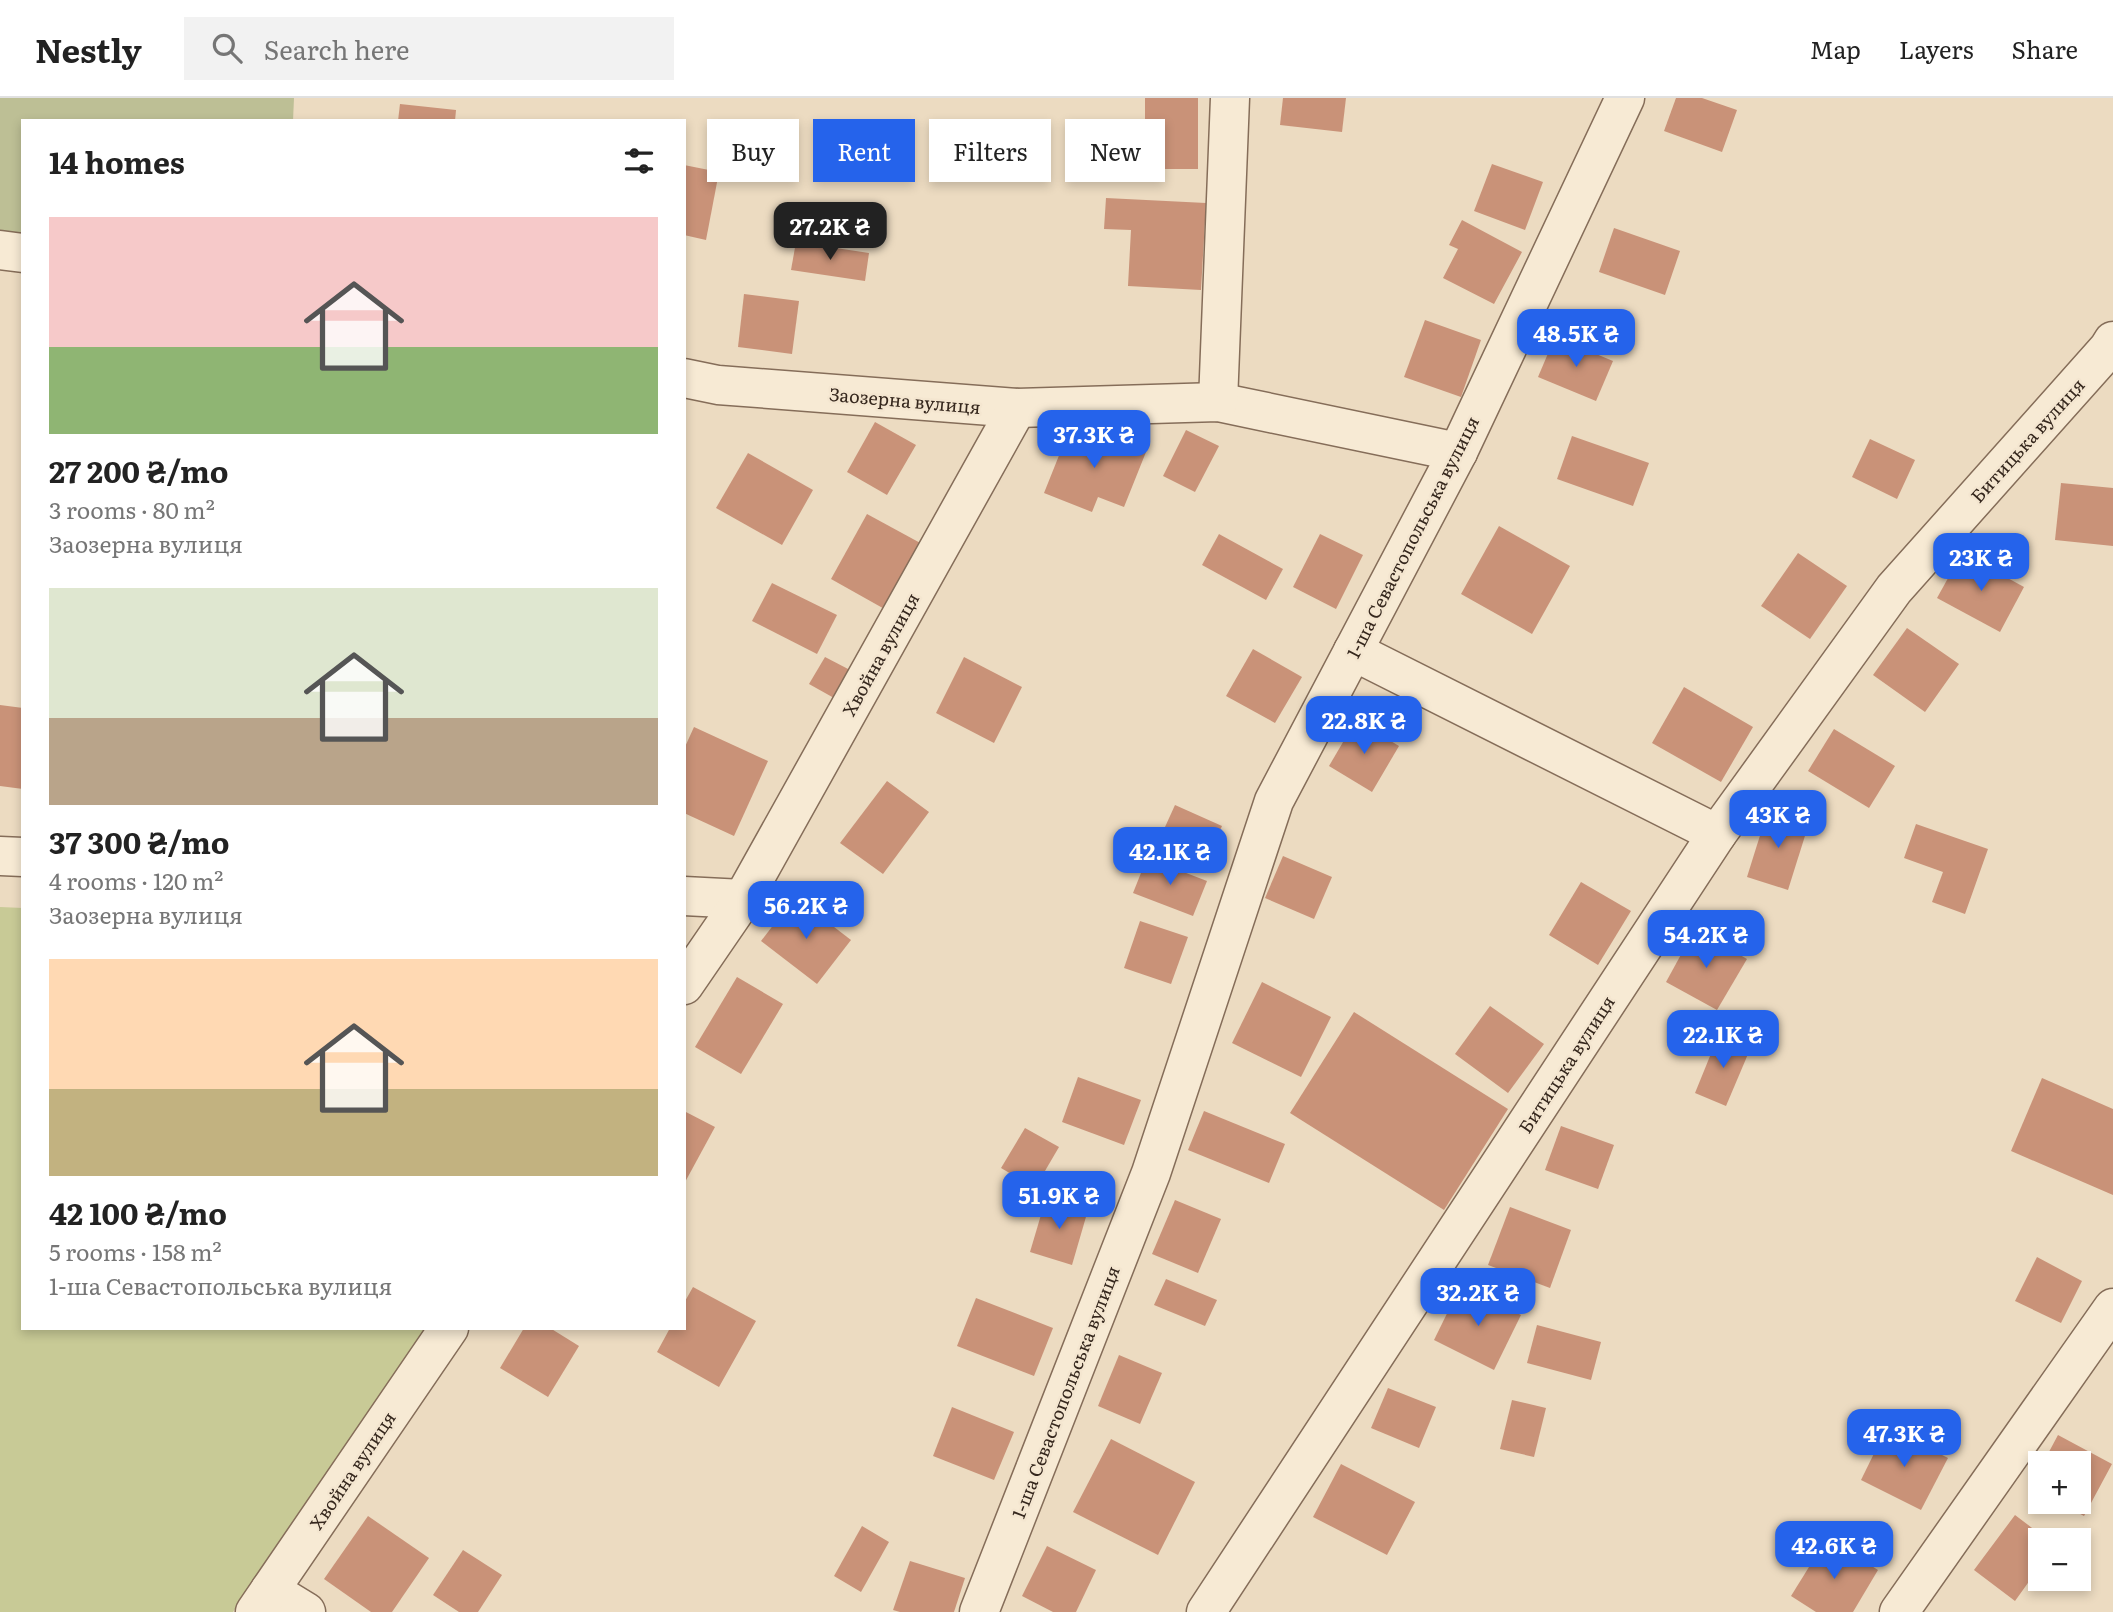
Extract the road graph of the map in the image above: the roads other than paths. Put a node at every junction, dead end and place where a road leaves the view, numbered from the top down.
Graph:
1 (1230, 98) edge
2 (1625, 98) edge
3 (0, 250) edge
4 (21, 253) edge
5 (2113, 341) edge
6 (686, 378) edge
7 (1218, 402) junction
8 (1017, 408) junction
9 (1458, 452) junction
10 (1353, 652) junction
11 (1717, 834) junction
12 (0, 856) edge
13 (21, 857) edge
14 (686, 896) edge
15 (743, 899) junction
16 (686, 982) edge
17 (2113, 1308) edge
18 (448, 1330) edge
19 (263, 1601) edge
20 (306, 1612) edge
21 (979, 1612) edge
22 (1206, 1612) edge
23 (1899, 1612) edge

1 - 7 street
2 - 9 street, 1-ша Севастопольська вулиця
3 - 4 street
5 - 11 street, Битицька вулиця
6 - 8 street, Заозерна вулиця
7 - 8 street, Заозерна вулиця
7 - 9 street, Заозерна вулиця
8 - 15 street, Хвойна вулиця
9 - 10 street, 1-ша Севастопольська вулиця
10 - 11 street
10 - 21 street, 1-ша Севастопольська вулиця
11 - 22 street, Битицька вулиця
12 - 13 street
14 - 15 street
15 - 16 street, Хвойна вулиця
17 - 23 street
18 - 19 street, Хвойна вулиця
19 - 20 street

